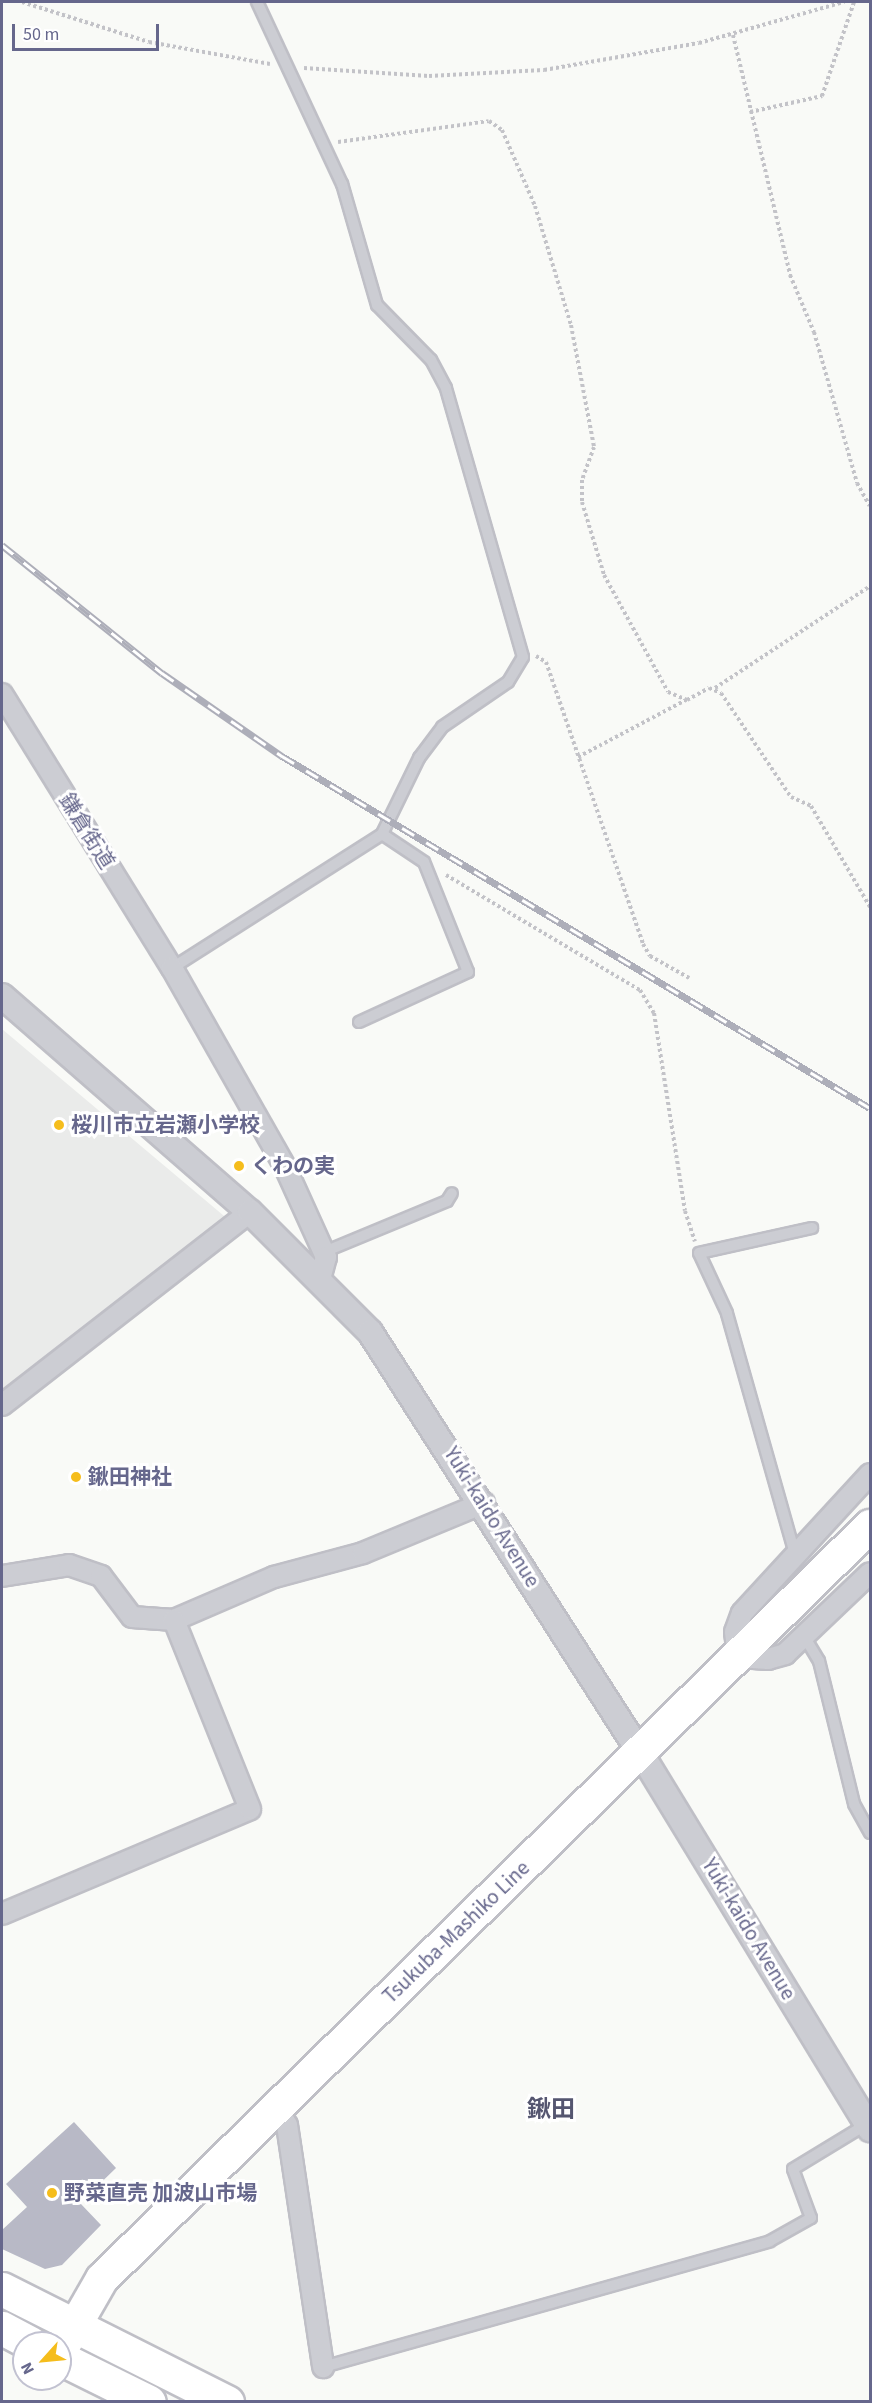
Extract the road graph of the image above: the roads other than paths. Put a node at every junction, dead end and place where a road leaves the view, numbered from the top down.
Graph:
1 (257, 2) edge
2 (2, 693) edge
3 (382, 834) junction
4 (172, 968) junction
5 (2, 996) edge
6 (359, 1022) dead end
7 (452, 1192) dead end
8 (250, 1212) junction
9 (812, 1228) dead end
10 (324, 1252) junction
11 (320, 1280) junction
12 (2, 1405) edge
13 (870, 1474) edge
14 (484, 1503) junction
15 (870, 1526) edge
16 (795, 1554) junction
17 (870, 1573) edge
18 (2, 1576) edge
19 (174, 1620) junction
20 (804, 1636) junction
21 (738, 1657) junction
22 (640, 1752) junction
23 (870, 1833) edge
24 (2, 1914) edge
25 (277, 2108) junction
26 (869, 2127) edge
27 (2, 2289) edge
28 (56, 2331) edge
29 (71, 2331) edge
30 (72, 2341) edge
31 (72, 2364) edge
32 (323, 2367) joint
33 (149, 2402) edge
34 (226, 2402) edge

1 - 3 lane
2 - 4 street, 鎌倉街道
3 - 4 lane
3 - 6 lane
4 - 10 street, 鎌倉街道
5 - 8 street, Yuki-kaido Avenue
7 - 10 lane
8 - 11 street, Yuki-kaido Avenue
8 - 12 street
9 - 16 lane
10 - 11 street
11 - 14 street, Yuki-kaido Avenue
13 - 16 street
14 - 19 street
14 - 22 street, Yuki-kaido Avenue
15 - 21 main road, Tsukuba-Mashiko Line
16 - 21 street
17 - 20 street
18 - 19 street
19 - 24 street
20 - 21 street
20 - 23 lane
21 - 22 main road, Tsukuba-Mashiko Line
22 - 25 main road, Tsukuba-Mashiko Line
22 - 26 street, Yuki-kaido Avenue
25 - 29 main road, Tsukuba-Mashiko Line
25 - 32 street
26 - 32 lane
27 - 28 highway
30 - 34 highway
31 - 33 highway

